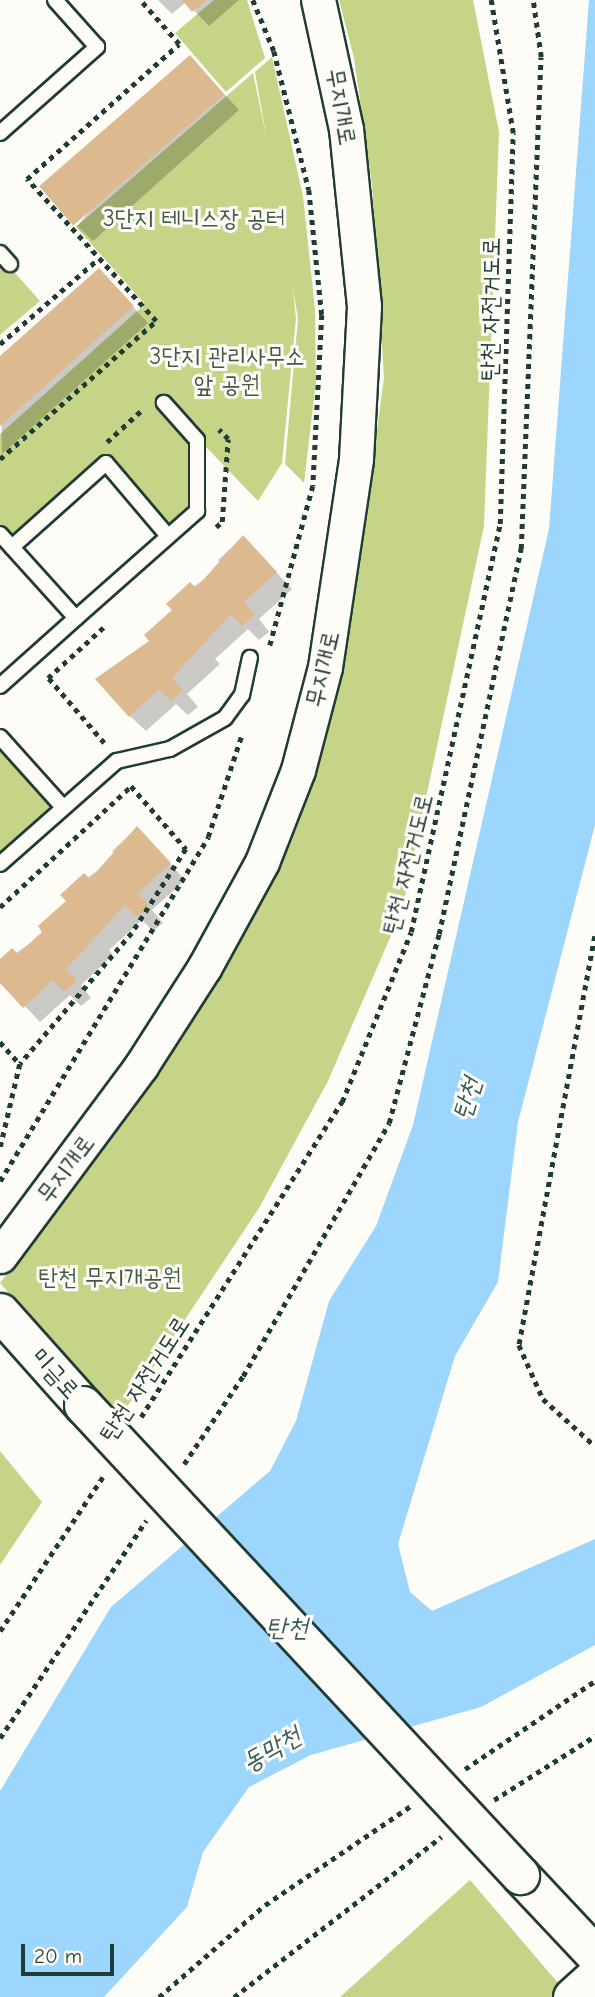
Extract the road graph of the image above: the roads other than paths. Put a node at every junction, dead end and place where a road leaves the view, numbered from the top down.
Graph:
1 (55, 0) edge
2 (318, 0) edge
3 (0, 133) edge
4 (164, 403) dead end
5 (0, 534) edge
6 (168, 536) junction
7 (12, 547) junction
8 (76, 618) junction
9 (250, 658) dead end
10 (0, 686) edge
11 (0, 737) edge
12 (62, 806) junction
13 (0, 864) edge
14 (0, 1256) edge
15 (0, 1312) edge
16 (595, 1955) edge
17 (595, 1976) edge
18 (572, 1997) edge

1 - 3 lane
2 - 14 street, 무지개로
4 - 6 lane
5 - 7 lane
6 - 7 lane
6 - 8 lane
7 - 8 lane
8 - 10 lane
9 - 12 lane
11 - 12 lane
12 - 13 lane
15 - 16 main road, 미금로, bridge
17 - 18 main road

